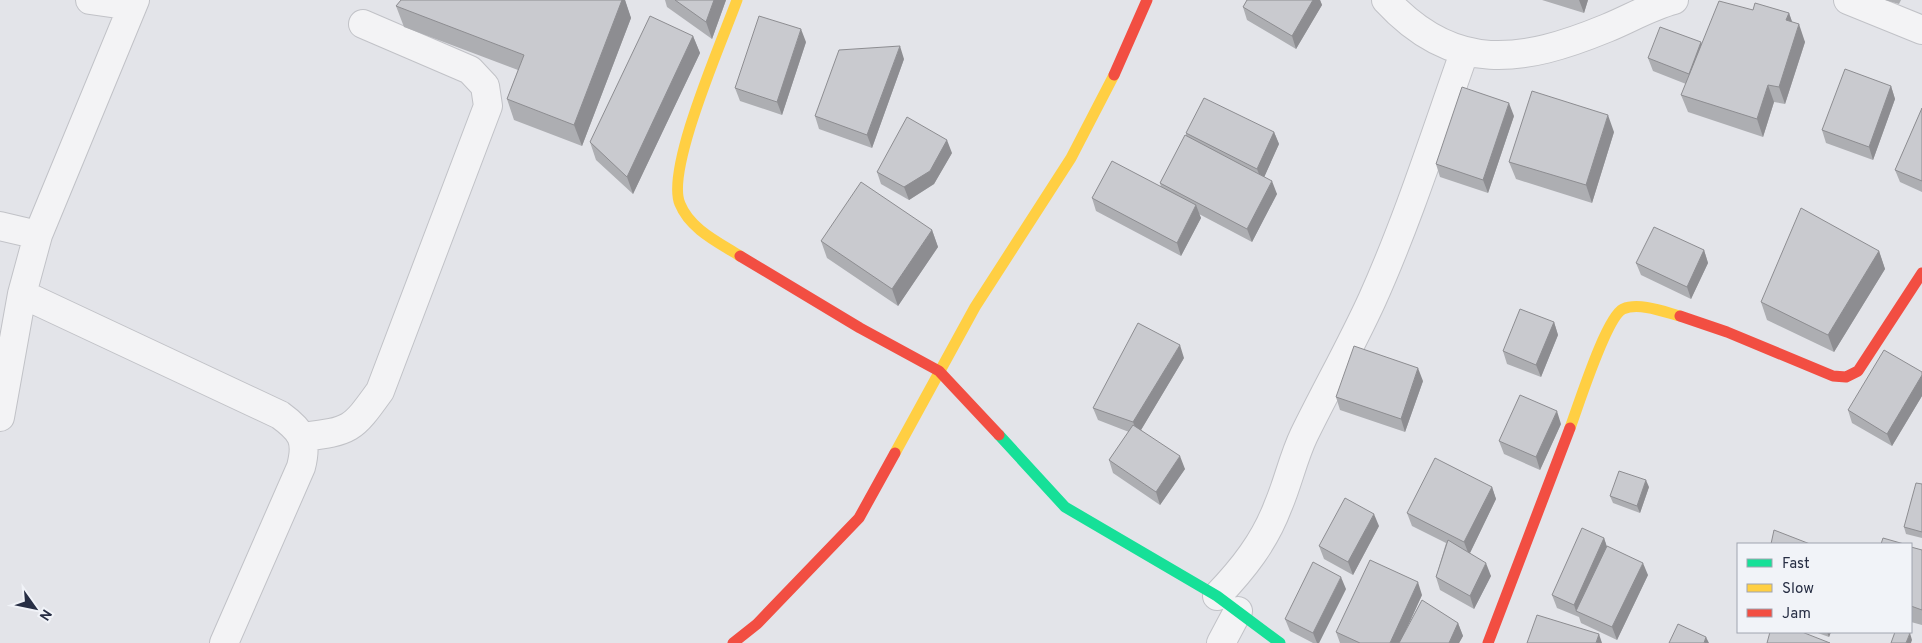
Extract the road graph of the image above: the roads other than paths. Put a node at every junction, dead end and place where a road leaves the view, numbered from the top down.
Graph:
1 (90, 0) edge
2 (737, 0) edge
3 (1147, 0) edge
4 (1386, 0) edge
5 (1674, 0) edge
6 (1848, 0) edge
7 (134, 3) edge
8 (363, 24) dead end
9 (1922, 30) edge
10 (1464, 53) junction
11 (0, 226) edge
12 (38, 235) junction
13 (1922, 273) edge
14 (22, 294) junction
15 (939, 371) junction
16 (0, 417) edge
17 (303, 437) junction
18 (1228, 604) junction
19 (224, 643) edge
20 (732, 643) edge
21 (1221, 643) edge
22 (1280, 643) edge
23 (1488, 643) edge

1 - 7 street
2 - 15 street
3 - 15 street
4 - 10 street
5 - 10 street
6 - 9 street
7 - 12 street
8 - 17 street
10 - 18 street
11 - 12 street
12 - 14 street
13 - 23 street
14 - 16 street
14 - 17 street
15 - 18 street
15 - 20 street
17 - 19 street
18 - 21 street
18 - 22 street

